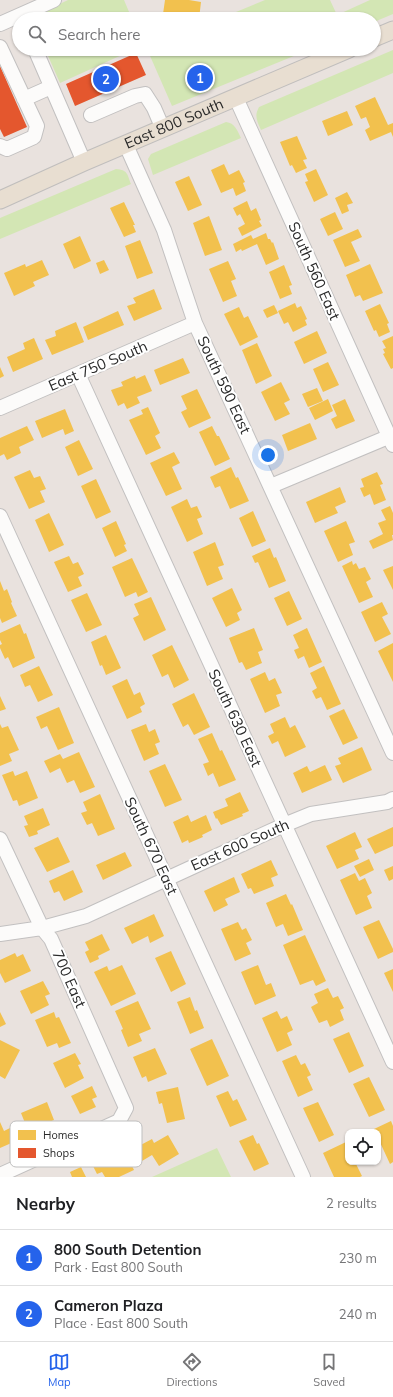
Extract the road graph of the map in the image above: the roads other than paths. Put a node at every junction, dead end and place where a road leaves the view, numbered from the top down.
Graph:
1 (54, 0) edge
2 (31, 12) edge
3 (12, 20) edge
4 (0, 24) edge
5 (393, 30) edge
6 (381, 35) edge
7 (0, 47) edge
8 (38, 56) edge
9 (333, 56) edge
10 (51, 87) junction
11 (236, 98) junction
12 (24, 99) junction
13 (91, 115) dead end
14 (163, 129) junction
15 (126, 145) junction
16 (0, 146) edge
17 (84, 162) junction
18 (0, 200) edge
19 (195, 323) junction
20 (78, 374) junction
21 (0, 408) edge
22 (392, 439) edge
23 (271, 486) junction
24 (0, 516) edge
25 (393, 753) edge
26 (393, 799) edge
27 (284, 825) junction
28 (0, 840) edge
29 (166, 879) junction
30 (42, 928) junction
31 (0, 934) edge
32 (393, 1062) edge
33 (119, 1121) edge
34 (18, 1167) edge
35 (0, 1175) edge
36 (303, 1177) edge

1 - 2 street
3 - 4 street
5 - 6 main road
7 - 12 street
8 - 10 street
9 - 11 main road, East 800 South
10 - 12 street
10 - 17 street
11 - 14 main road, East 800 South
11 - 22 street, South 560 East
12 - 16 street
13 - 14 street
14 - 15 main road, East 800 South
15 - 17 main road, East 800 South
15 - 19 street, South 590 East
17 - 18 main road, East 800 South
19 - 20 street, East 750 South
19 - 23 street, South 590 East
20 - 21 street, East 750 South
20 - 27 street, South 630 East
22 - 23 street
23 - 25 street, South 590 East
24 - 29 street, South 670 East
26 - 27 street, East 600 South
27 - 29 street, East 600 South
27 - 32 street, South 630 East
28 - 30 street, 700 East
29 - 30 street, East 600 South
29 - 36 street, South 670 East
30 - 31 street, East 600 South
30 - 33 street, 700 East
34 - 35 street, 700 East

